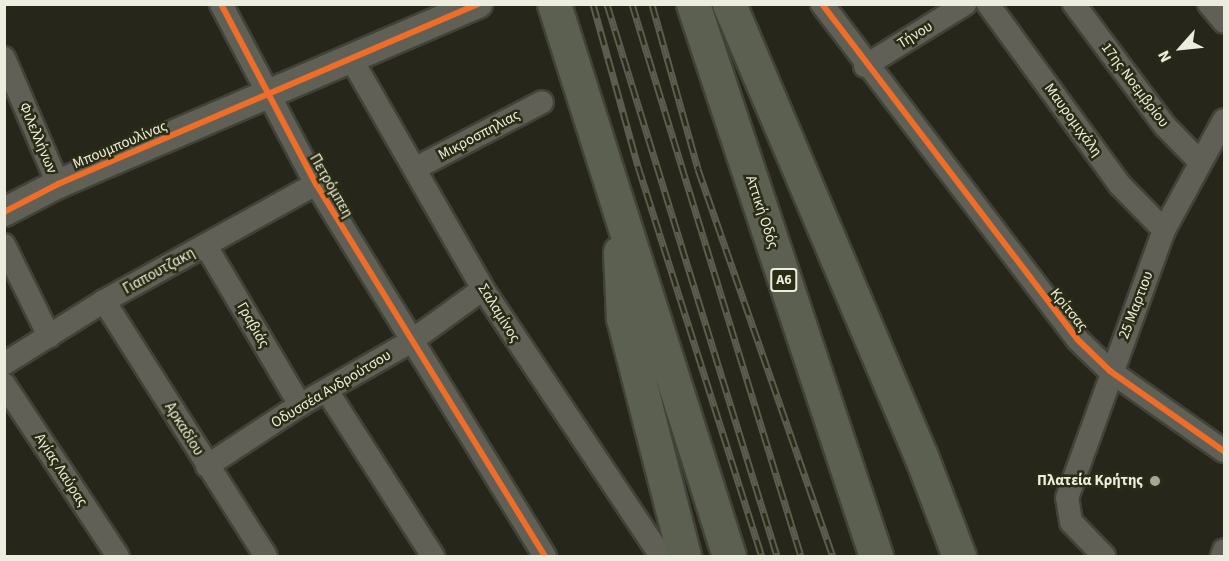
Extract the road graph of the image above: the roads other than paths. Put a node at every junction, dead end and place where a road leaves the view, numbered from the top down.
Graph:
1 (221, 4) edge
2 (478, 4) edge
3 (554, 4) edge
4 (693, 4) edge
5 (729, 4) edge
6 (822, 4) edge
7 (964, 4) edge
8 (988, 4) edge
9 (1074, 4) edge
10 (1209, 4) edge
11 (448, 10) edge
12 (1224, 22) edge
13 (4, 58) edge
14 (352, 60) junction
15 (865, 66) junction
16 (267, 97) junction
17 (542, 102) dead end
18 (1221, 136) edge
19 (1200, 162) junction
20 (416, 168) junction
21 (58, 184) junction
22 (316, 184) junction
23 (618, 206) junction
24 (4, 212) edge
25 (1164, 230) junction
26 (4, 245) edge
27 (206, 246) junction
28 (483, 290) junction
29 (104, 301) junction
30 (49, 336) junction
31 (410, 342) junction
32 (4, 364) edge
33 (1110, 371) junction
34 (4, 384) edge
35 (327, 391) junction
36 (300, 405) junction
37 (1224, 451) edge
38 (207, 466) junction
39 (1224, 550) edge
40 (1100, 554) edge
41 (118, 556) edge
42 (266, 556) edge
43 (433, 556) edge
44 (545, 556) edge
45 (661, 556) edge
46 (684, 556) edge
47 (729, 556) edge
48 (876, 556) edge
49 (959, 556) edge
50 (1222, 556) edge

1 - 16 street, Πετρόμπεη
2 - 11 street, Μπουμπουλίνας
3 - 23 highway
4 - 48 highway, Αττική Οδός / Α6
5 - 49 highway
6 - 15 street, Κρίτσας
7 - 15 street, Τήνου
8 - 25 street, Μαυρομιχάλη
9 - 19 street, 17ης Νοεμβρίου
10 - 12 street
11 - 14 street, Μπουμπουλίνας
13 - 21 street, Φιλελλήνων
14 - 16 street, Μπουμπουλίνας
14 - 20 street, Σαλαμίνος
15 - 33 street, Κρίτσας
16 - 21 street, Μπουμπουλίνας
16 - 22 street, Πετρόμπεη
17 - 20 street, Μικροσπηλιας
18 - 19 street, 25 Μαρτιου
19 - 25 street, 25 Μαρτιου
20 - 28 street, Σαλαμίνος
21 - 24 street, Μπουμπουλίνας
22 - 27 street, Γιαπουτζακη
22 - 31 street, Πετρόμπεη
23 - 46 highway
23 - 47 highway
25 - 33 street, 25 Μαρτιου
26 - 30 street
27 - 29 street, Γιαπουτζακη
27 - 36 street, Γραβιάς
28 - 31 street, Οδυσσέα Ανδρούτσου
28 - 45 street, Σαλαμίνος
29 - 30 street, Γιαπουτζακη
29 - 38 street, Αρκαδίου
30 - 32 street, Γιαπουτζακη
31 - 35 street, Οδυσσέα Ανδρούτσου
31 - 44 street, Πετρόμπεη
33 - 37 street, Κρίτσας
33 - 40 street, 25 Μαρτιου
34 - 41 street, Αγίας Λαύρας
35 - 36 street, Οδυσσέα Ανδρούτσου
35 - 43 street
36 - 38 street, Οδυσσέα Ανδρούτσου
38 - 42 street, Αρκαδίου
39 - 50 street

